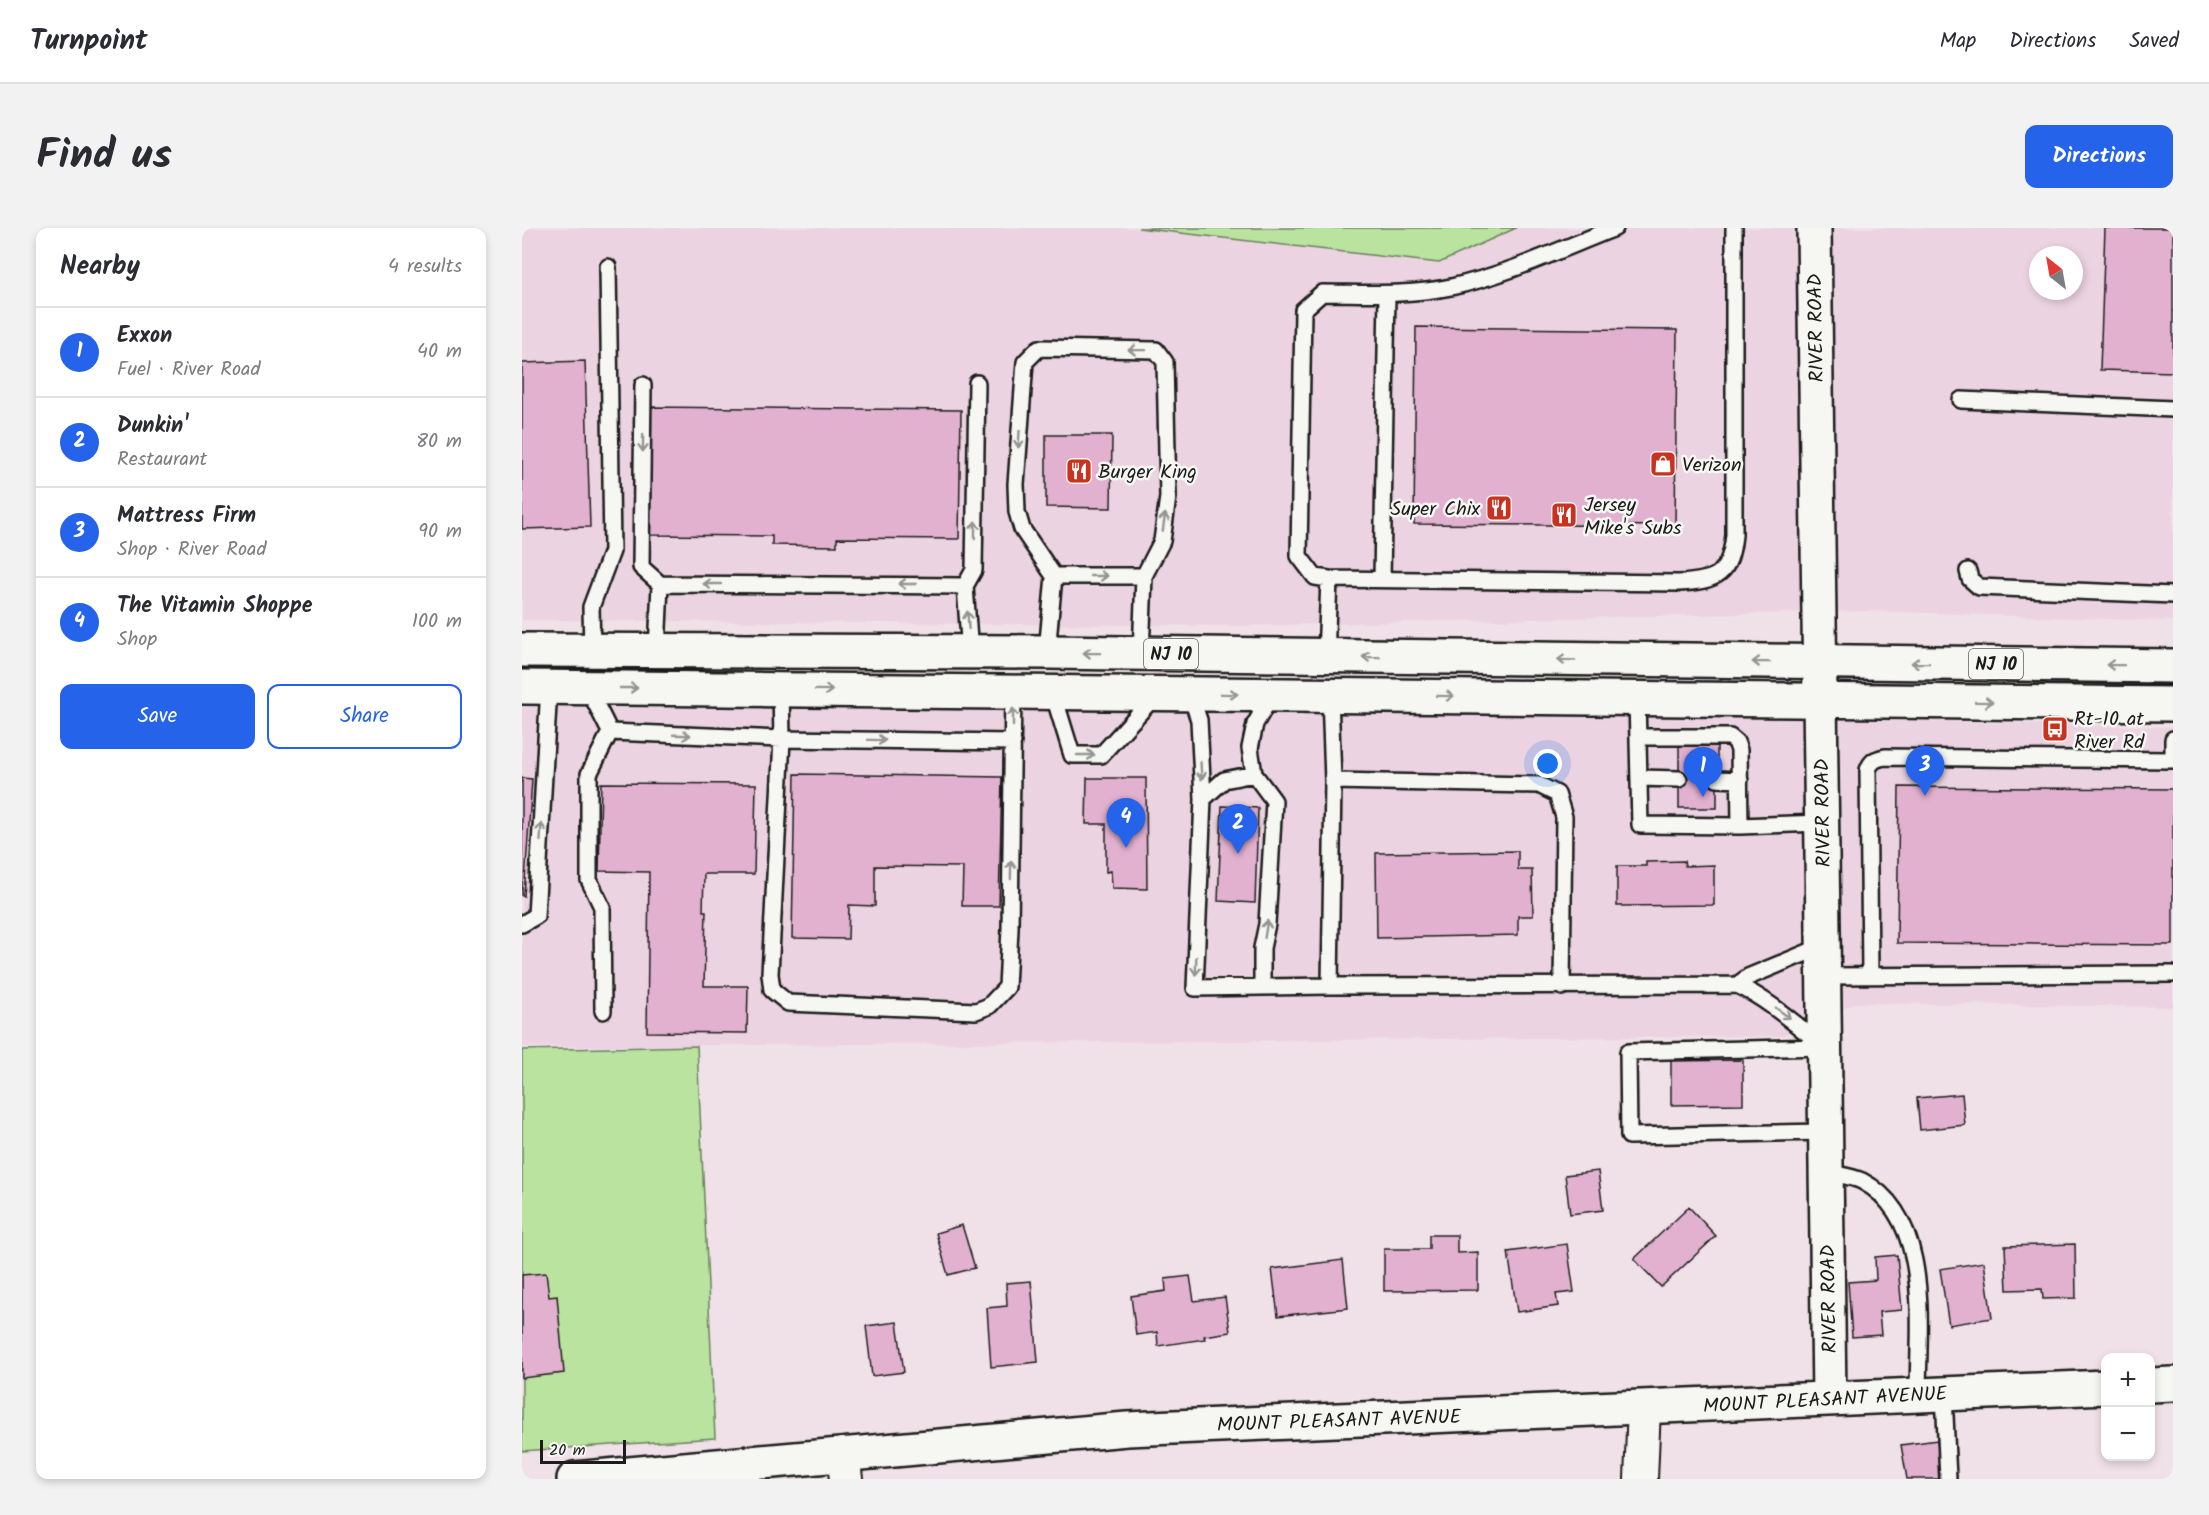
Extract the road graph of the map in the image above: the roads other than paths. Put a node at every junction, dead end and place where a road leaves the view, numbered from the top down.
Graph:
1 (1615, 228) edge
2 (1734, 228) edge
3 (1814, 228) edge
4 (608, 267) dead end
5 (1387, 294) junction
6 (977, 383) dead end
7 (643, 385) dead end
8 (1961, 400) dead end
9 (2173, 409) edge
10 (1968, 571) dead end
11 (1054, 576) junction
12 (1144, 576) junction
13 (1329, 579) junction
14 (1382, 579) junction
15 (660, 584) junction
16 (965, 586) junction
17 (2173, 595) edge
18 (522, 650) edge
19 (592, 650) junction
20 (657, 651) junction
21 (1047, 652) junction
22 (970, 653) junction
23 (1141, 654) junction
24 (1326, 657) junction
25 (1820, 663) junction
26 (2173, 666) edge
27 (536, 687) edge
28 (588, 688) junction
29 (781, 690) junction
30 (1013, 692) junction
31 (1053, 693) junction
32 (1174, 693) junction
33 (1272, 695) junction
34 (1330, 695) junction
35 (1637, 698) junction
36 (1820, 700) junction
37 (2173, 704) edge
38 (610, 732) junction
39 (1638, 736) junction
40 (782, 739) junction
41 (2173, 739) edge
42 (1013, 742) junction
43 (2173, 760) edge
44 (1254, 774) junction
45 (1639, 778) junction
46 (1679, 778) dead end
47 (1717, 779) dead end
48 (1334, 780) junction
49 (1740, 780) junction
50 (1203, 799) junction
51 (1822, 823) junction
52 (1740, 826) junction
53 (522, 924) edge
54 (1823, 961) junction
55 (2173, 974) edge
56 (1870, 976) junction
57 (1737, 985) junction
58 (1330, 986) junction
59 (1263, 987) junction
60 (1563, 987) junction
61 (603, 1011) dead end
62 (1825, 1047) junction
63 (1826, 1132) junction
64 (1826, 1172) junction
65 (2173, 1384) edge
66 (2155, 1385) edge
67 (2101, 1387) edge
68 (1931, 1394) junction
69 (1829, 1399) junction
70 (1644, 1407) junction
71 (845, 1466) edge
72 (574, 1479) edge
73 (1641, 1479) edge
74 (1948, 1479) edge

1 - 5 lane
2 - 14 lane
3 - 25 main road, RIVER ROAD
4 - 19 lane
5 - 13 lane
5 - 14 lane
16 -> 6 lane
7 -> 15 lane
8 - 9 lane
10 - 17 lane
11 -> 12 lane
12 -> 11 lane
11 - 21 lane
12 - 23 lane
13 - 14 lane
13 - 24 lane
16 -> 15 lane
15 - 20 lane
22 -> 16 lane
18 - 19 main road, NJ 10
19 - 20 main road, NJ 10
20 - 22 main road, NJ 10
21 - 22 main road, NJ 10
23 -> 21 main road, NJ 10
23 - 24 main road, NJ 10
25 -> 24 main road, NJ 10
26 -> 25 main road, NJ 10
25 - 36 main road, RIVER ROAD
27 - 28 main road, NJ 10
53 -> 27 lane
28 -> 29 main road, NJ 10
28 - 38 lane
29 -> 30 main road, NJ 10
29 - 40 lane
30 - 31 main road, NJ 10
42 -> 30 lane
31 - 32 main road, NJ 10
31 -> 32 lane
32 -> 33 main road, NJ 10
32 -> 50 lane
33 - 34 main road, NJ 10
33 - 44 lane
34 -> 35 main road, NJ 10
34 - 48 lane
35 - 36 main road, NJ 10
35 - 39 lane
36 -> 37 main road, NJ 10
36 - 51 main road, RIVER ROAD
38 -> 40 lane
38 - 61 lane
39 - 45 lane
39 - 49 lane
40 -> 42 lane
40 -> 42 lane
41 - 43 lane
43 - 56 lane
44 - 50 lane
59 -> 44 lane
45 - 46 lane
45 - 52 lane
47 - 49 lane
48 - 58 lane
48 - 60 lane
49 - 52 lane
50 -> 59 lane
51 - 52 lane
51 - 54 main road, RIVER ROAD
54 - 56 lane
54 - 57 lane
54 - 62 main road, RIVER ROAD
55 - 56 lane
57 - 60 lane
57 -> 62 lane
58 - 59 lane
58 - 60 lane
62 - 63 main road, RIVER ROAD
62 - 63 lane
63 - 64 main road, RIVER ROAD
64 - 68 lane
64 - 69 main road, RIVER ROAD
65 - 66 main road
67 - 68 main road, MOUNT PLEASANT AVENUE
68 - 69 main road, MOUNT PLEASANT AVENUE
68 - 74 lane
69 - 70 main road, MOUNT PLEASANT AVENUE
70 - 71 main road, MOUNT PLEASANT AVENUE
70 - 73 street
71 - 72 main road, MOUNT PLEASANT AVENUE

